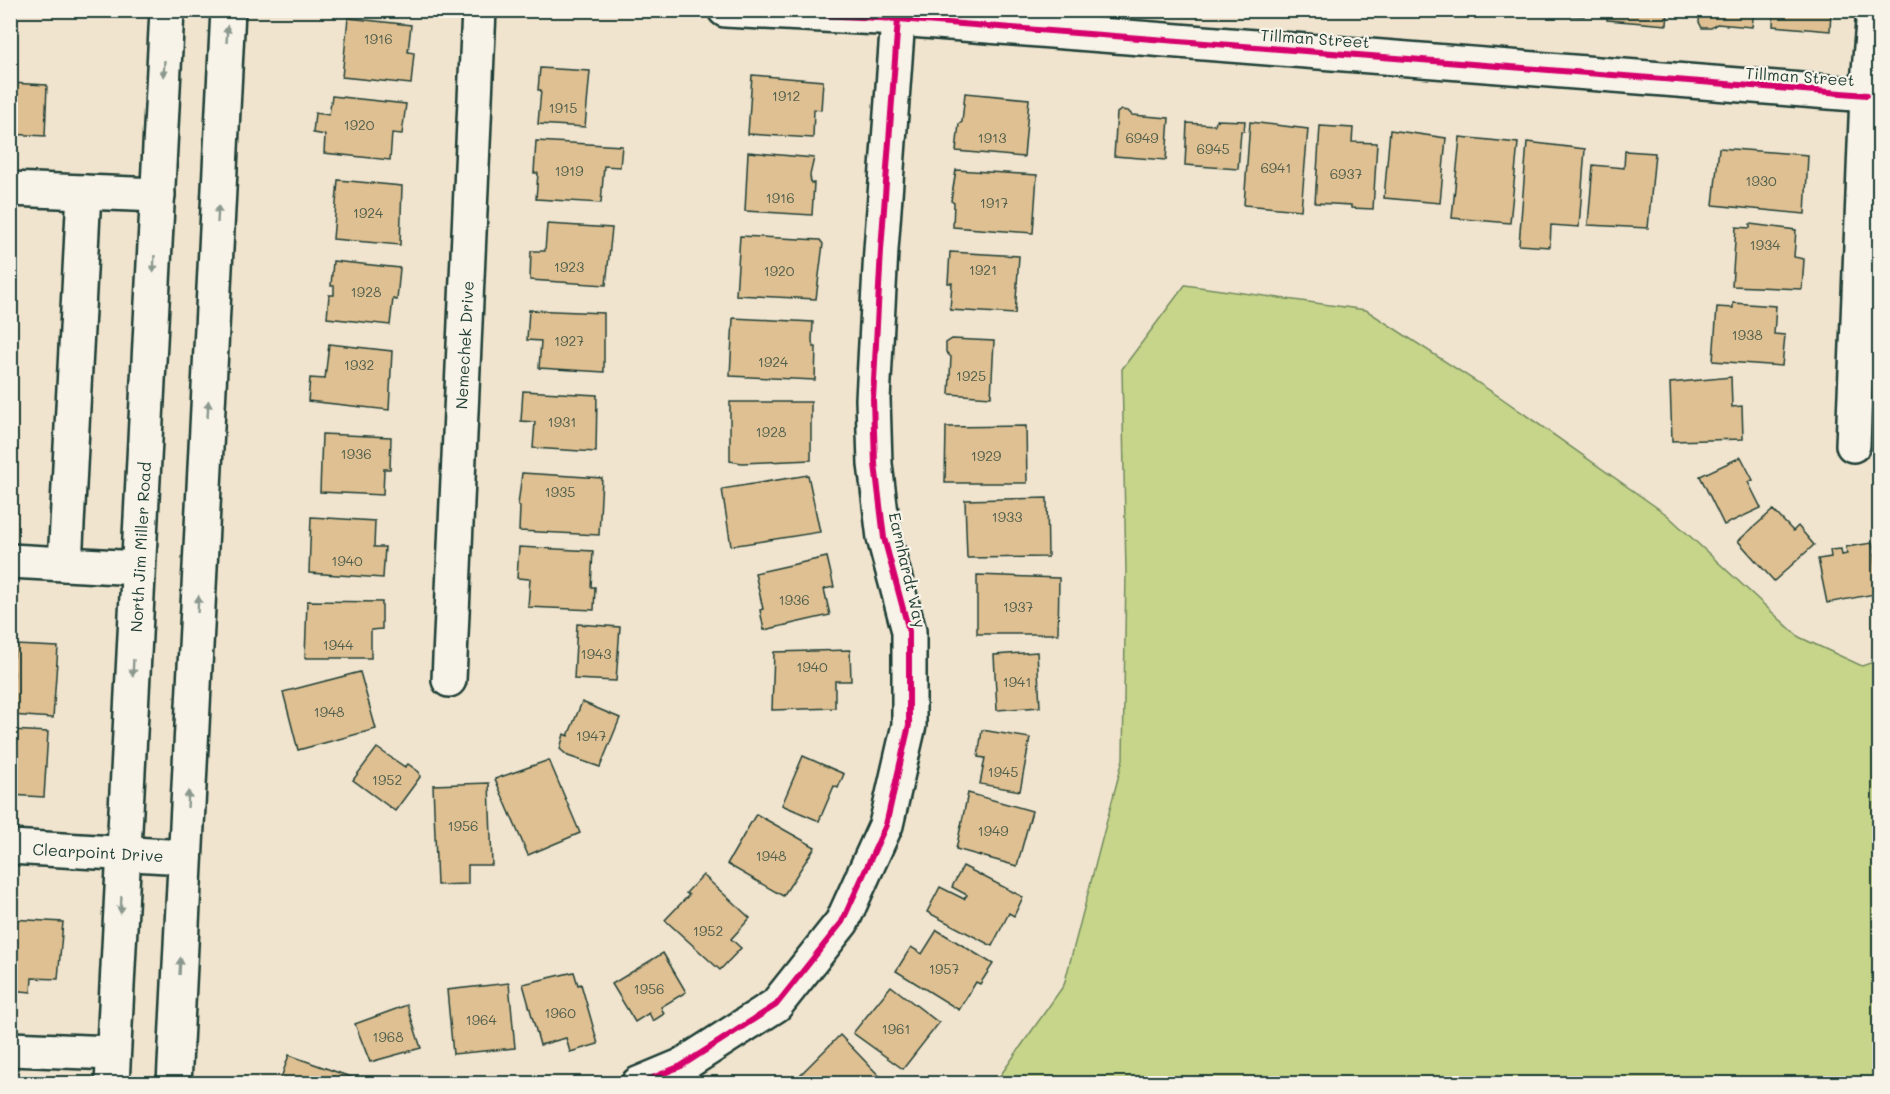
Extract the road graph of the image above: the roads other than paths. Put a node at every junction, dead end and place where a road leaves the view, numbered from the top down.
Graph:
1 (167, 10) edge
2 (228, 10) edge
3 (479, 10) edge
4 (725, 10) edge
5 (1874, 10) edge
6 (898, 19) junction
7 (1867, 94) junction
8 (10, 189) edge
9 (84, 192) junction
10 (158, 195) junction
11 (1853, 445) dead end
12 (10, 561) edge
13 (65, 564) junction
14 (138, 568) junction
15 (449, 680) dead end
16 (10, 847) edge
17 (124, 854) junction
18 (185, 857) junction
19 (10, 1049) edge
20 (113, 1068) edge
21 (174, 1083) edge
22 (638, 1083) edge

1 -> 10 street, North Jim Miller Road
18 -> 2 street
3 - 15 street, Nemechek Drive
4 - 6 street, Tillman Street
5 - 7 street
6 - 7 street, Tillman Street
6 - 22 street, Earnhardt Way
7 - 11 street
8 - 9 street
9 - 10 street
9 - 13 street
10 -> 14 street, North Jim Miller Road
12 - 13 street
13 - 14 street
14 -> 17 street, North Jim Miller Road
16 - 17 street, Clearpoint Drive
17 - 18 street, Clearpoint Drive
17 -> 20 street, North Jim Miller Road
21 -> 18 street
19 - 20 street

